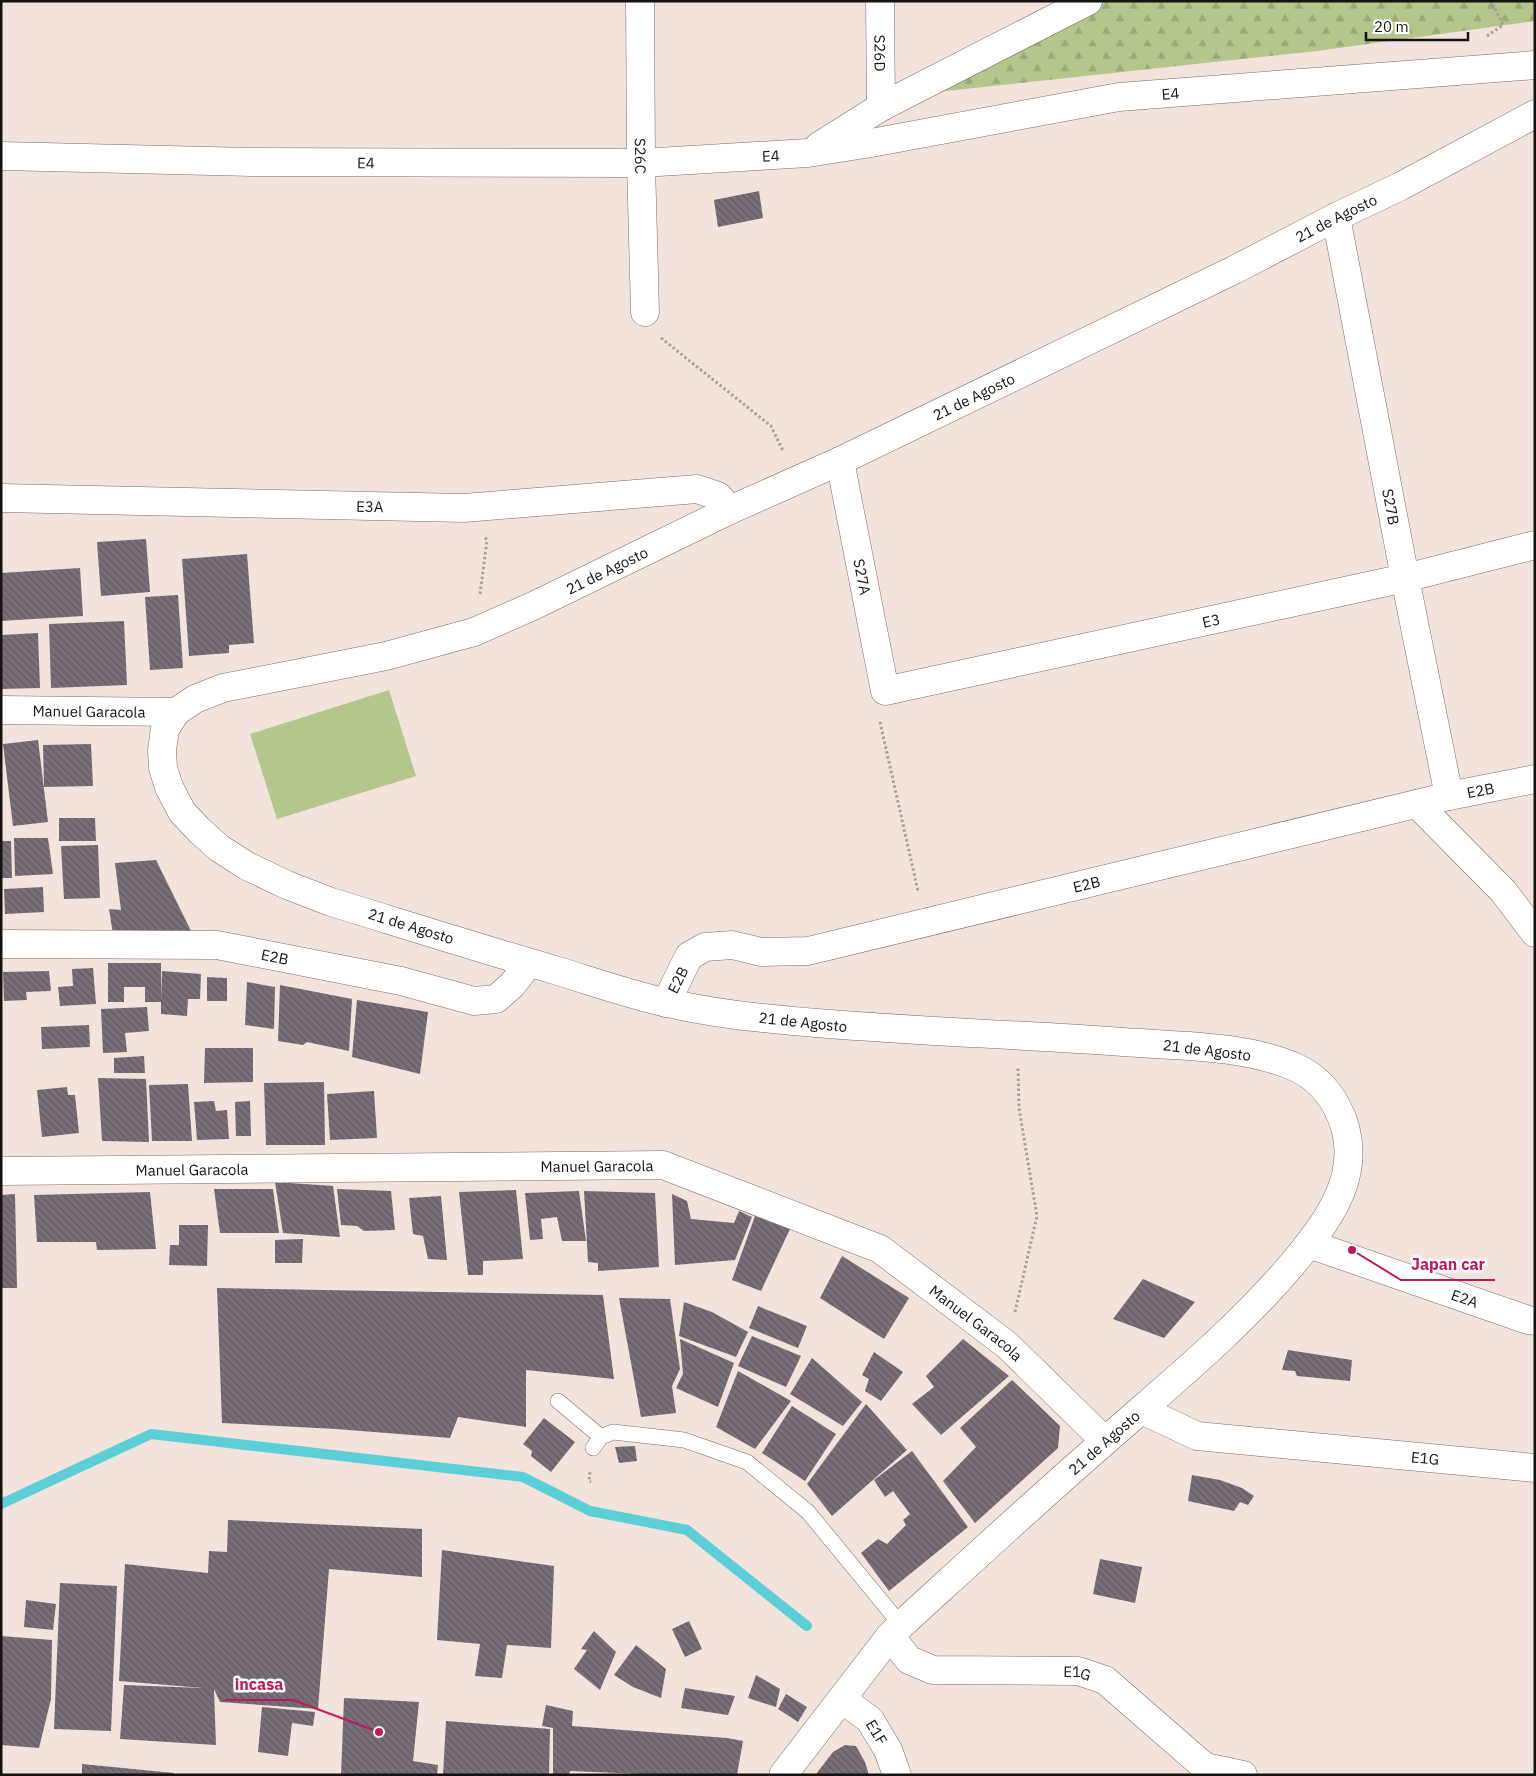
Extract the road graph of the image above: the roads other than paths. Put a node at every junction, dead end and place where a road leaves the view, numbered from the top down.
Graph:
1 (640, 1) edge
2 (880, 1) edge
3 (1088, 1) edge
4 (1535, 65) edge
5 (881, 107) junction
6 (1535, 114) edge
7 (808, 153) junction
8 (1, 156) edge
9 (641, 164) junction
10 (1336, 216) junction
11 (645, 312) road end
12 (840, 461) junction
13 (1, 498) edge
14 (730, 510) junction
15 (1535, 545) edge
16 (1405, 578) junction
17 (881, 702) joint
18 (1, 710) edge
19 (176, 712) junction
20 (1535, 778) edge
21 (1449, 796) junction
22 (1416, 804) junction
23 (1535, 934) edge
24 (1, 944) edge
25 (529, 962) junction
26 (666, 1003) junction
27 (1, 1171) edge
28 (1309, 1244) junction
29 (1535, 1321) edge
30 (558, 1401) dead end
31 (1142, 1410) junction
32 (1105, 1441) junction
33 (1535, 1468) edge
34 (895, 1630) junction
35 (842, 1699) junction
36 (783, 1775) edge
37 (897, 1775) edge
38 (1242, 1775) edge

1 - 9 street, S26C
2 - 5 street, S26D
3 - 5 street
4 - 7 street, E4
5 - 7 street
6 - 10 street, 21 de Agosto
7 - 9 street, E4
8 - 9 street, E4
9 - 11 street, S26C
10 - 12 street, 21 de Agosto
10 - 16 street, S27B
12 - 14 street, 21 de Agosto
12 - 17 street, S27A
13 - 14 street, E3A
14 - 19 street, 21 de Agosto
15 - 16 street, E3
16 - 17 street, E3
16 - 21 street, S27B
18 - 19 street, Manuel Garacola
19 - 25 street, 21 de Agosto
20 - 21 street, E2B
21 - 22 street, E2B
22 - 23 street
22 - 26 street, E2B
24 - 25 street, E2B
25 - 26 street, 21 de Agosto
26 - 28 street, 21 de Agosto
27 - 32 street, Manuel Garacola
28 - 29 street, E2A
28 - 31 street, 21 de Agosto
30 - 34 lane
31 - 32 street, 21 de Agosto
31 - 33 street, E1G
32 - 34 street, 21 de Agosto
34 - 35 street, 21 de Agosto
34 - 38 street, E1G
35 - 36 street, 21 de Agosto
35 - 37 street, E1F

